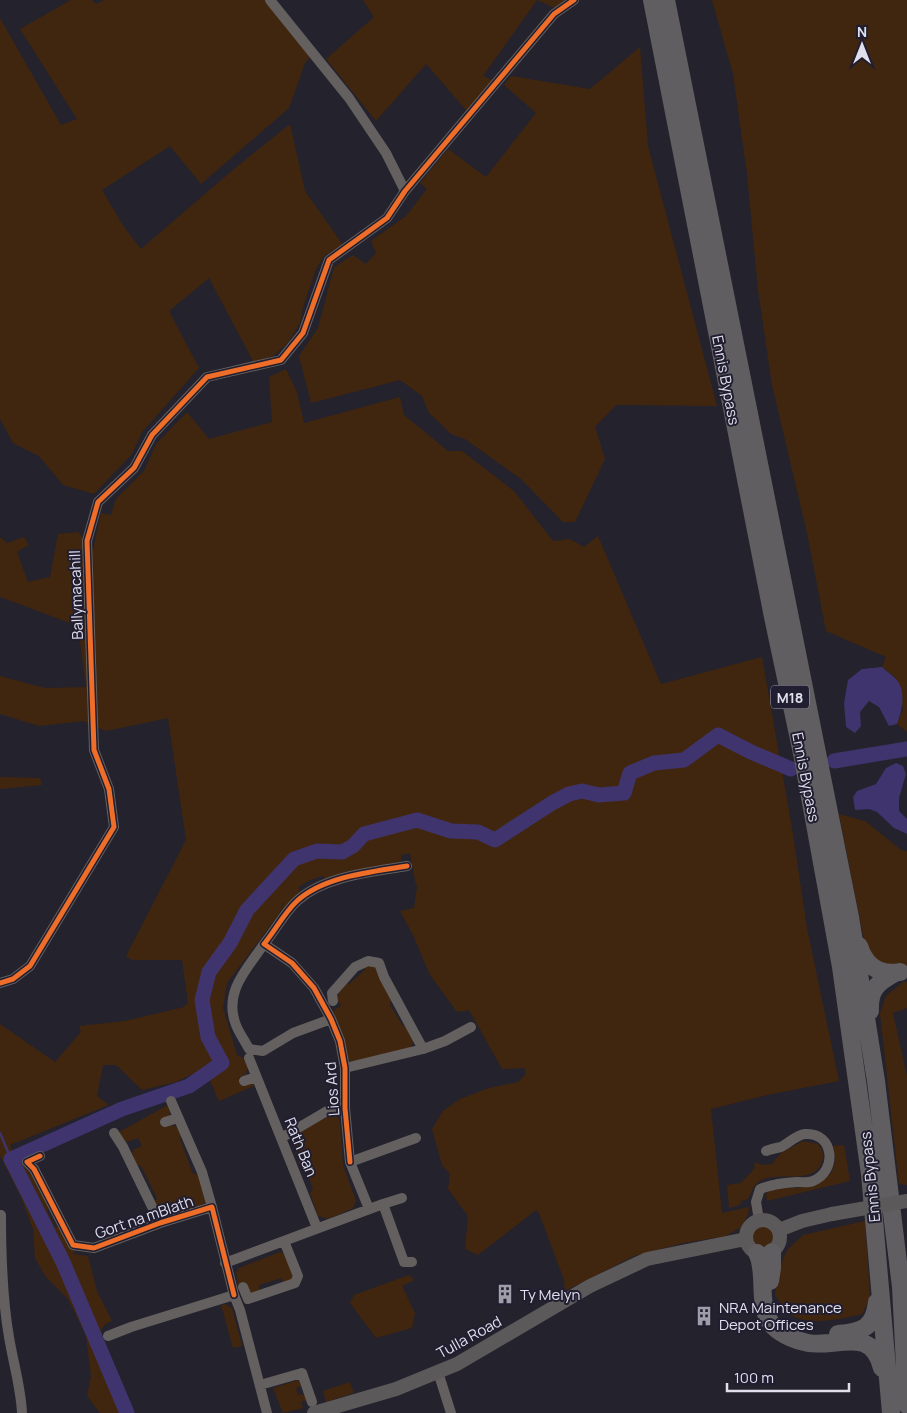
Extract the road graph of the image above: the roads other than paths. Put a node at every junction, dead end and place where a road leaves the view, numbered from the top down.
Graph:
1 (270, 0) edge
2 (574, 0) edge
3 (652, 0) edge
4 (666, 0) edge
5 (404, 191) junction
6 (406, 866) dead end
7 (850, 917) junction
8 (264, 944) junction
9 (901, 972) edge
10 (0, 984) edge
11 (333, 1001) dead end
12 (331, 1019) junction
13 (470, 1027) dead end
14 (423, 1049) junction
15 (249, 1058) dead end
16 (345, 1068) junction
17 (256, 1076) junction
18 (244, 1081) dead end
19 (876, 1081) junction
20 (171, 1101) dead end
21 (345, 1108) junction
22 (178, 1118) junction
23 (165, 1122) dead end
24 (114, 1133) dead end
25 (281, 1138) junction
26 (416, 1138) dead end
27 (766, 1151) dead end
28 (40, 1156) dead end
29 (350, 1162) junction
30 (402, 1198) dead end
31 (907, 1202) edge
32 (383, 1204) junction
33 (212, 1207) junction
34 (369, 1209) junction
35 (1, 1215) edge
36 (759, 1220) junction
37 (160, 1223) junction
38 (317, 1228) junction
39 (779, 1230) junction
40 (746, 1239) junction
41 (284, 1241) junction
42 (764, 1253) junction
43 (412, 1262) dead end
44 (225, 1263) junction
45 (298, 1276) junction
46 (880, 1282) junction
47 (306, 1284) dead end
48 (243, 1287) dead end
49 (234, 1296) junction
50 (108, 1336) dead end
51 (438, 1372) junction
52 (260, 1385) junction
53 (896, 1406) edge
54 (313, 1407) edge
55 (22, 1413) edge
56 (267, 1413) edge
57 (451, 1413) edge

1 - 5 street
2 - 5 street, Ballymacahill
3 - 46 highway, Ennis Bypass / M18
4 - 7 highway, Ennis Bypass / M18
5 - 10 street, Ballymacahill
6 - 8 street
7 - 9 highway
7 - 19 highway, Ennis Bypass / M18
8 - 12 street, Lios Ard
8 - 12 street
9 - 19 highway
11 - 14 street
12 - 16 street, Lios Ard
13 - 14 street, Lios Ard
14 - 16 street, Lios Ard
15 - 17 street, Rath Ban
16 - 21 street, Lios Ard
17 - 18 street
17 - 25 street, Rath Ban
19 - 53 highway, Ennis Bypass / M18
20 - 22 street, Gort na mBlath
21 - 25 street, Lios Ard
21 - 29 street, Lios Ard
22 - 23 street
22 - 33 street, Gort na mBlath
24 - 37 street, Gort na mBlath
25 - 38 street, Rath Ban
26 - 29 street
27 - 36 street
28 - 37 street, Gort na mBlath
29 - 34 street, Lios Ard
30 - 32 street
31 - 39 main road, bridge
32 - 34 street
32 - 43 street
33 - 37 street, Gort na mBlath
33 - 44 street, Gort na mBlath
34 - 38 street
35 - 55 street
36 - 39 main road
36 - 40 main road
38 - 41 street
39 - 42 main road
40 - 42 main road
40 - 51 main road, Tulla Road
41 - 44 street
41 - 45 street
42 - 46 highway
42 - 53 highway
44 - 49 street, Gort na mBlath
45 - 47 street
45 - 48 street
46 - 53 highway, Ennis Bypass / M18
49 - 50 street
49 - 52 street, Gort na mBlath
51 - 54 main road, Tulla Road
51 - 57 street
52 - 54 street
52 - 56 street, Gort na mBlath

